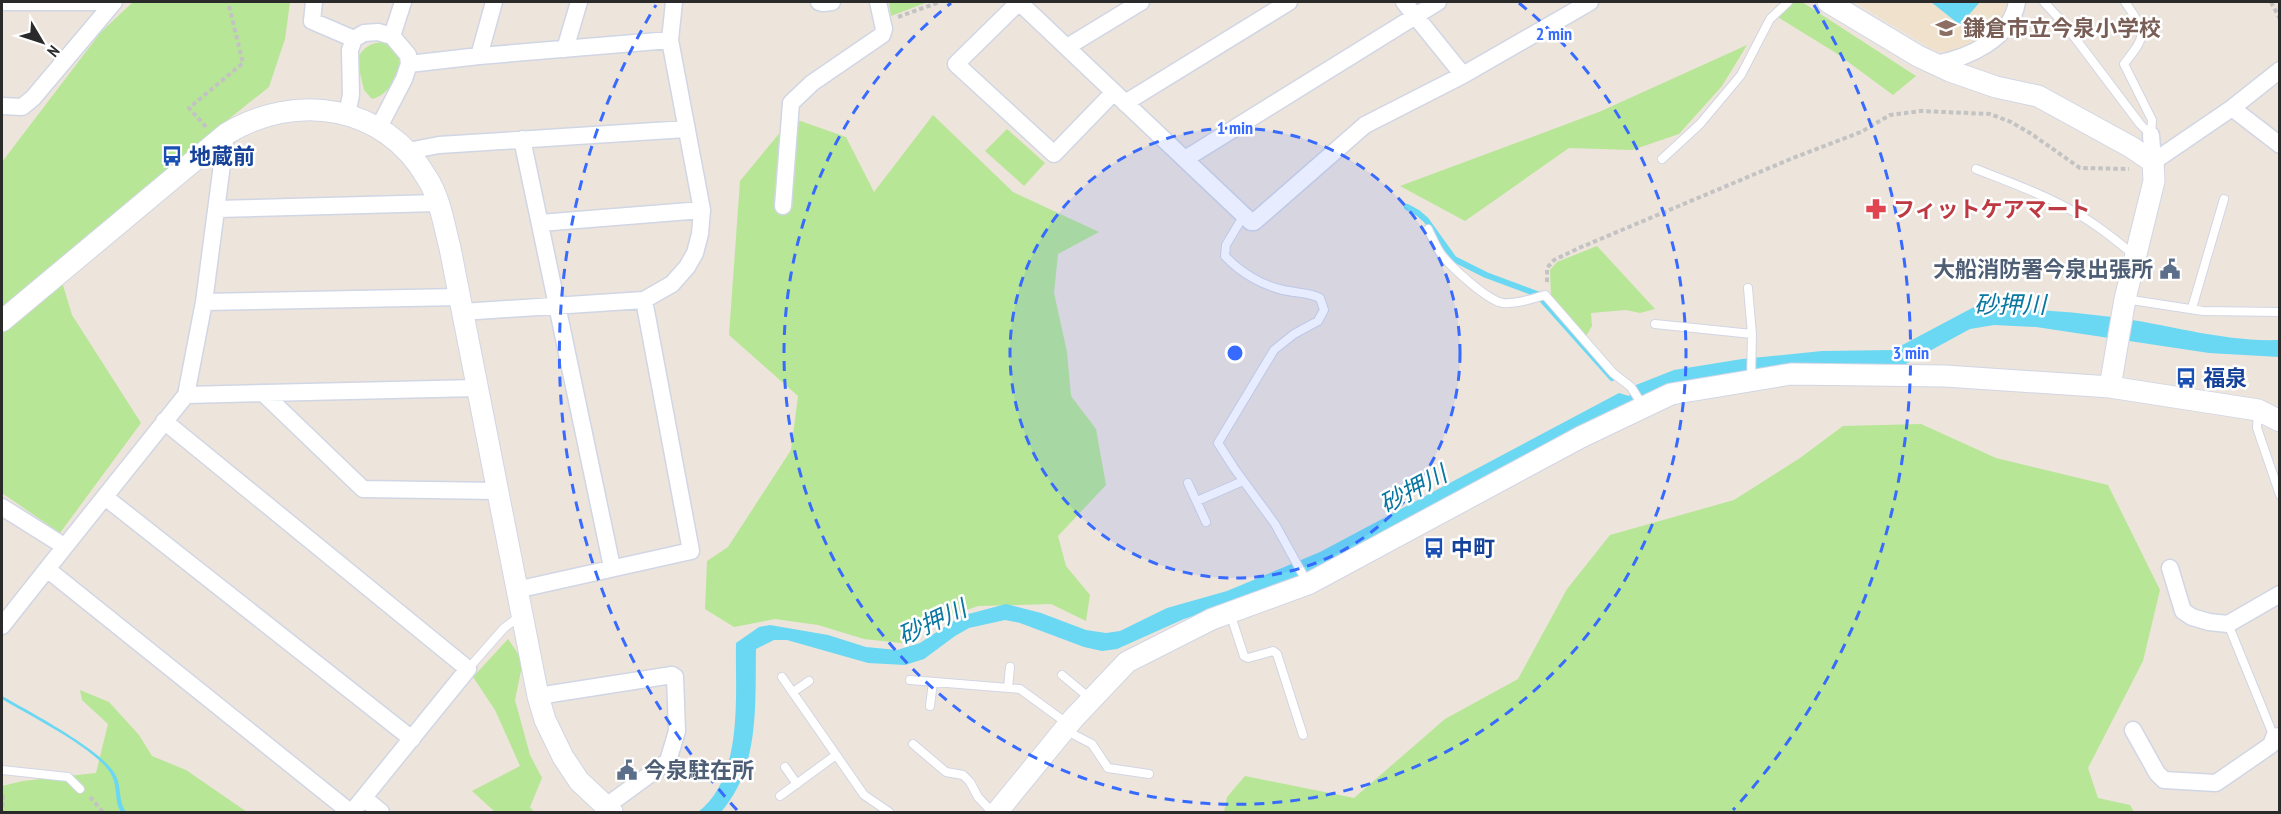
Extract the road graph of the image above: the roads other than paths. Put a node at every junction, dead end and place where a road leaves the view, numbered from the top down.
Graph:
1 (2, 2) edge
2 (114, 2) edge
3 (314, 2) edge
4 (403, 2) edge
5 (494, 2) edge
6 (579, 2) edge
7 (674, 2) edge
8 (819, 2) edge
9 (832, 2) edge
10 (878, 2) edge
11 (1019, 2) edge
12 (1141, 2) edge
13 (1289, 2) edge
14 (1404, 2) edge
15 (1438, 2) edge
16 (1590, 2) edge
17 (1788, 2) edge
18 (1828, 2) edge
19 (2017, 2) edge
20 (2044, 2) edge
21 (2125, 2) edge
22 (1416, 16) junction
23 (392, 36) junction
24 (354, 39) junction
25 (670, 40) junction
26 (1067, 47) junction
27 (566, 49) junction
28 (478, 56) junction
29 (409, 64) junction
30 (1935, 64) junction
31 (2280, 70) edge
32 (1462, 75) junction
33 (1120, 97) junction
34 (2, 106) edge
35 (2232, 108) junction
36 (347, 114) junction
37 (379, 127) junction
38 (686, 129) junction
39 (226, 134) junction
40 (2151, 135) junction
41 (522, 140) junction
42 (2280, 146) edge
43 (408, 151) junction
44 (1185, 159) junction
45 (1662, 159) dead end
46 (2153, 162) junction
47 (1976, 169) dead end
48 (2224, 199) dead end
49 (438, 203) junction
50 (783, 206) dead end
51 (217, 209) junction
52 (702, 210) junction
53 (1244, 215) junction
54 (540, 223) junction
55 (1428, 229) dead end
56 (2136, 256) junction
57 (1748, 288) dead end
58 (644, 300) junction
59 (204, 302) junction
60 (460, 304) junction
61 (556, 305) junction
62 (2124, 308) junction
63 (2192, 308) junction
64 (2280, 312) edge
65 (2, 321) edge
66 (1655, 324) dead end
67 (1752, 334) junction
68 (1751, 381) junction
69 (2110, 387) junction
70 (477, 388) junction
71 (263, 393) junction
72 (186, 395) junction
73 (1643, 406) junction
74 (2258, 410) junction
75 (164, 421) junction
76 (2280, 421) edge
77 (1243, 481) junction
78 (1188, 483) dead end
79 (496, 491) junction
80 (2280, 495) edge
81 (105, 496) junction
82 (1197, 501) junction
83 (2, 507) edge
84 (1206, 522) dead end
85 (64, 546) junction
86 (612, 567) junction
87 (2170, 568) dead end
88 (47, 569) junction
89 (1308, 584) junction
90 (516, 590) junction
91 (2280, 594) edge
92 (1230, 612) junction
93 (522, 615) junction
94 (2228, 624) junction
95 (2, 626) edge
96 (1010, 668) dead end
97 (468, 669) junction
98 (1062, 675) dead end
99 (782, 677) dead end
100 (910, 680) dead end
101 (809, 681) dead end
102 (933, 682) junction
103 (1008, 688) junction
104 (793, 692) junction
105 (538, 696) junction
106 (1092, 700) junction
107 (930, 706) dead end
108 (1067, 727) junction
109 (2133, 729) dead end
110 (1303, 735) dead end
111 (2277, 736) edge
112 (412, 739) junction
113 (913, 744) dead end
114 (836, 755) junction
115 (785, 767) dead end
116 (2, 770) edge
117 (1149, 774) dead end
118 (797, 784) junction
119 (80, 789) road end
120 (780, 796) dead end
121 (364, 798) junction
122 (608, 810) edge
123 (351, 813) edge
124 (381, 813) edge
125 (889, 813) edge
126 (992, 813) edge
127 (997, 813) edge

1 - 2 street
2 - 34 street
3 - 24 street
4 - 23 street
5 - 28 street
6 - 27 street
7 - 25 street
8 - 9 street
10 - 50 street
11 - 26 street
11 - 33 street
12 - 26 street
13 - 33 street
14 - 22 street
15 - 22 street
16 - 32 street
17 - 45 lane
18 - 30 street
19 - 30 street
20 - 40 lane
21 - 40 lane
22 - 32 street
22 - 44 street
23 - 24 street
23 - 29 street
24 - 36 street
25 - 27 street
25 - 38 street
26 - 33 street
27 - 28 street
28 - 29 street
29 - 37 street
30 - 46 street
31 - 35 street
32 - 53 street
33 - 44 street
35 - 42 street
35 - 46 street
36 - 37 street
36 - 39 street
37 - 43 street
38 - 41 street
38 - 52 street
39 - 51 street
39 - 65 street
40 - 46 street
41 - 43 street
41 - 54 street
43 - 49 street
44 - 53 street
46 - 56 street
47 - 56 lane
48 - 63 lane
49 - 51 street
49 - 60 street
51 - 59 street
52 - 54 street
52 - 58 street
53 - 77 lane
54 - 61 street
55 - 73 lane
56 - 62 street
57 - 67 lane
58 - 61 street
58 - 86 street
59 - 60 street
59 - 72 street
60 - 61 street
60 - 70 street
61 - 86 street
62 - 63 lane
62 - 69 street
63 - 64 lane
66 - 67 lane
67 - 68 lane
68 - 69 street
68 - 73 street
69 - 74 street
70 - 71 street
70 - 79 street
71 - 72 street
71 - 79 street
72 - 75 street
73 - 89 street
74 - 76 street
74 - 80 lane
75 - 81 street
75 - 97 street
77 - 82 lane
77 - 89 lane
78 - 82 lane
79 - 90 street
81 - 85 street
81 - 112 street
82 - 84 lane
83 - 85 street
85 - 88 street
86 - 90 street
87 - 94 street
88 - 95 street
88 - 123 street
89 - 92 street
90 - 93 street
91 - 94 street
92 - 106 street
92 - 110 lane
93 - 97 lane
93 - 105 street
94 - 111 lane
96 - 103 lane
97 - 112 street
98 - 106 lane
99 - 104 lane
100 - 102 lane
101 - 104 lane
102 - 103 lane
102 - 107 lane
103 - 108 lane
104 - 114 lane
105 - 122 street
105 - 122 street
106 - 108 street
108 - 117 lane
108 - 127 street
109 - 111 street
112 - 121 street
113 - 126 lane
114 - 118 lane
114 - 125 lane
115 - 118 lane
116 - 119 lane
118 - 120 lane
121 - 123 street
121 - 124 street

